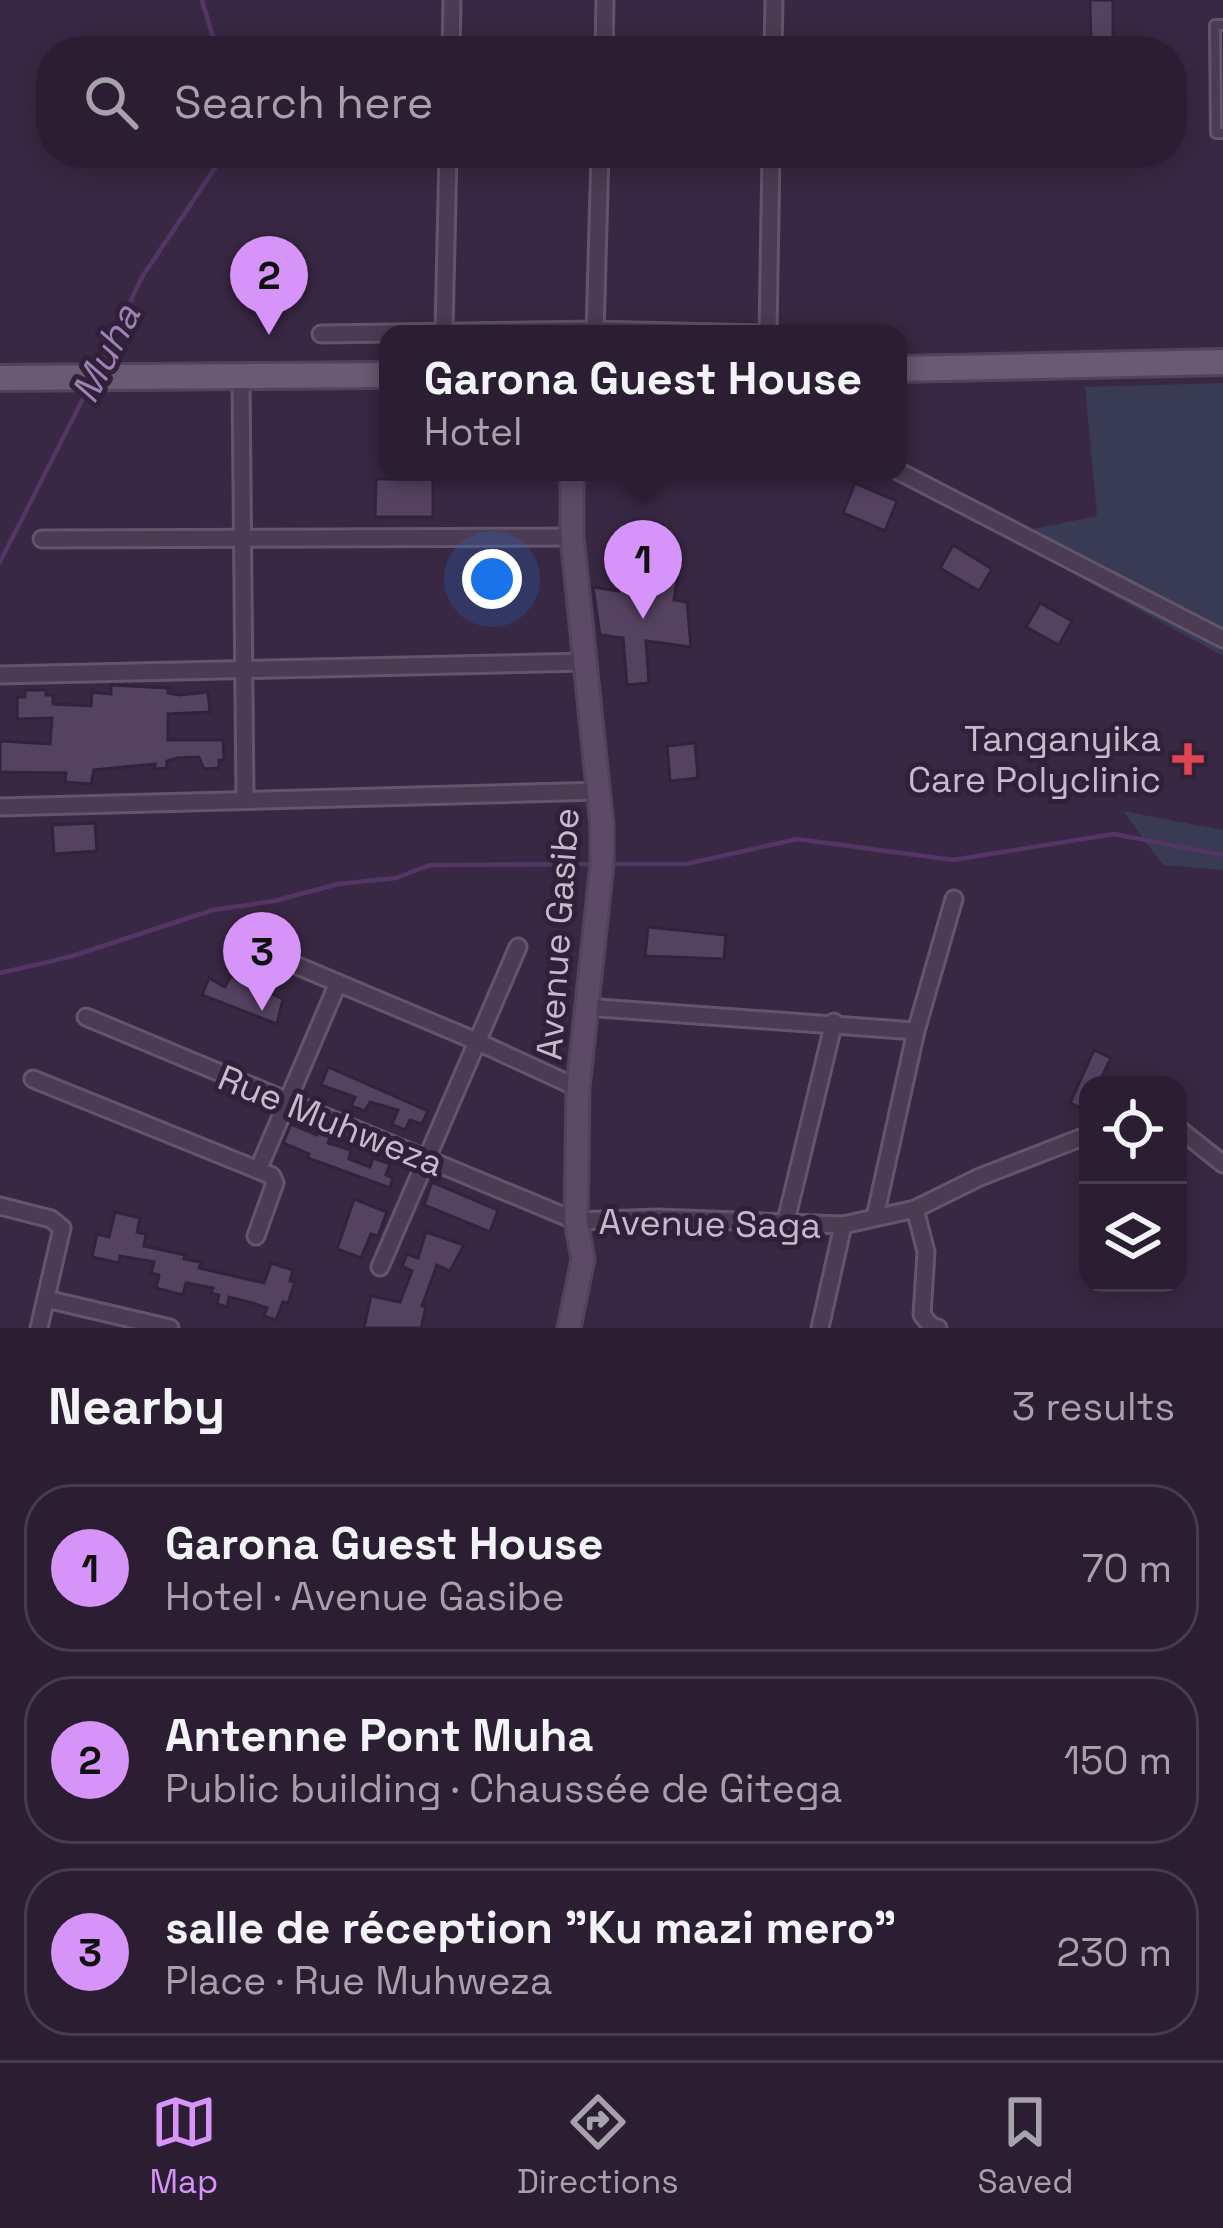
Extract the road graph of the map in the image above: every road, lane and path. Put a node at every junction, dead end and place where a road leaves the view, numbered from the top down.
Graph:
1 (452, 0) edge
2 (605, 0) edge
3 (775, 0) edge
4 (1223, 25) edge
5 (451, 36) edge
6 (604, 36) edge
7 (774, 36) edge
8 (1223, 133) edge
9 (448, 168) edge
10 (600, 168) edge
11 (772, 168) edge
12 (444, 325) edge
13 (595, 325) edge
14 (768, 325) edge
15 (379, 333) edge
16 (322, 334) dead end
17 (1223, 362) edge
18 (907, 369) edge
19 (379, 375) edge
20 (6, 378) edge
21 (241, 378) junction
22 (907, 476) edge
23 (572, 481) edge
24 (572, 537) junction
25 (243, 538) junction
26 (42, 539) dead end
27 (1223, 639) edge
28 (587, 662) junction
29 (244, 671) junction
30 (0, 675) edge
31 (601, 790) junction
32 (245, 800) junction
33 (0, 807) edge
34 (954, 899) dead end
35 (518, 947) dead end
36 (274, 956) dead end
37 (338, 983) junction
38 (585, 1007) junction
39 (86, 1017) dead end
40 (834, 1022) junction
41 (916, 1030) junction
42 (476, 1041) junction
43 (33, 1079) dead end
44 (578, 1088) junction
45 (286, 1102) junction
46 (1187, 1135) edge
47 (1079, 1139) edge
48 (427, 1160) junction
49 (1223, 1164) edge
50 (258, 1169) junction
51 (0, 1206) edge
52 (915, 1209) junction
53 (875, 1217) junction
54 (576, 1221) junction
55 (843, 1225) junction
56 (785, 1226) junction
57 (256, 1236) dead end
58 (380, 1267) dead end
59 (46, 1299) junction
60 (39, 1328) edge
61 (170, 1328) edge
62 (569, 1328) edge
63 (820, 1328) edge
64 (938, 1328) edge

1 - 5 street
2 - 6 street
3 - 7 street
4 - 8 lane
9 - 12 street
10 - 13 street
11 - 14 street
15 - 16 street
17 - 18 main road
19 - 21 main road
20 - 21 main road
21 - 25 street
22 - 27 street
23 - 24 street, Avenue Gasibe
24 - 25 street
24 - 28 street, Avenue Gasibe
25 - 26 street
25 - 29 street
28 - 29 street
28 - 31 street, Avenue Gasibe
29 - 30 street
29 - 32 street
31 - 32 street
31 - 38 street, Avenue Gasibe
32 - 33 street
34 - 41 street
35 - 42 street
36 - 37 street
37 - 42 street
37 - 45 street
38 - 40 street
38 - 44 street, Avenue Gasibe
39 - 45 street, Rue Muhweza
40 - 41 street
40 - 56 street
41 - 53 street
42 - 44 street
42 - 48 street
43 - 50 street
44 - 54 street, Avenue Gasibe
45 - 48 street, Rue Muhweza
45 - 50 street
46 - 49 street
47 - 52 street, Avenue Saga
48 - 54 street, Rue Muhweza
48 - 58 street
50 - 57 street
51 - 59 street
52 - 53 street, Avenue Saga
52 - 64 street
53 - 55 street, Avenue Saga
54 - 56 street, Avenue Saga
54 - 62 street, Avenue Gasibe
55 - 56 street, Avenue Saga
55 - 63 street
59 - 60 street
59 - 61 street

